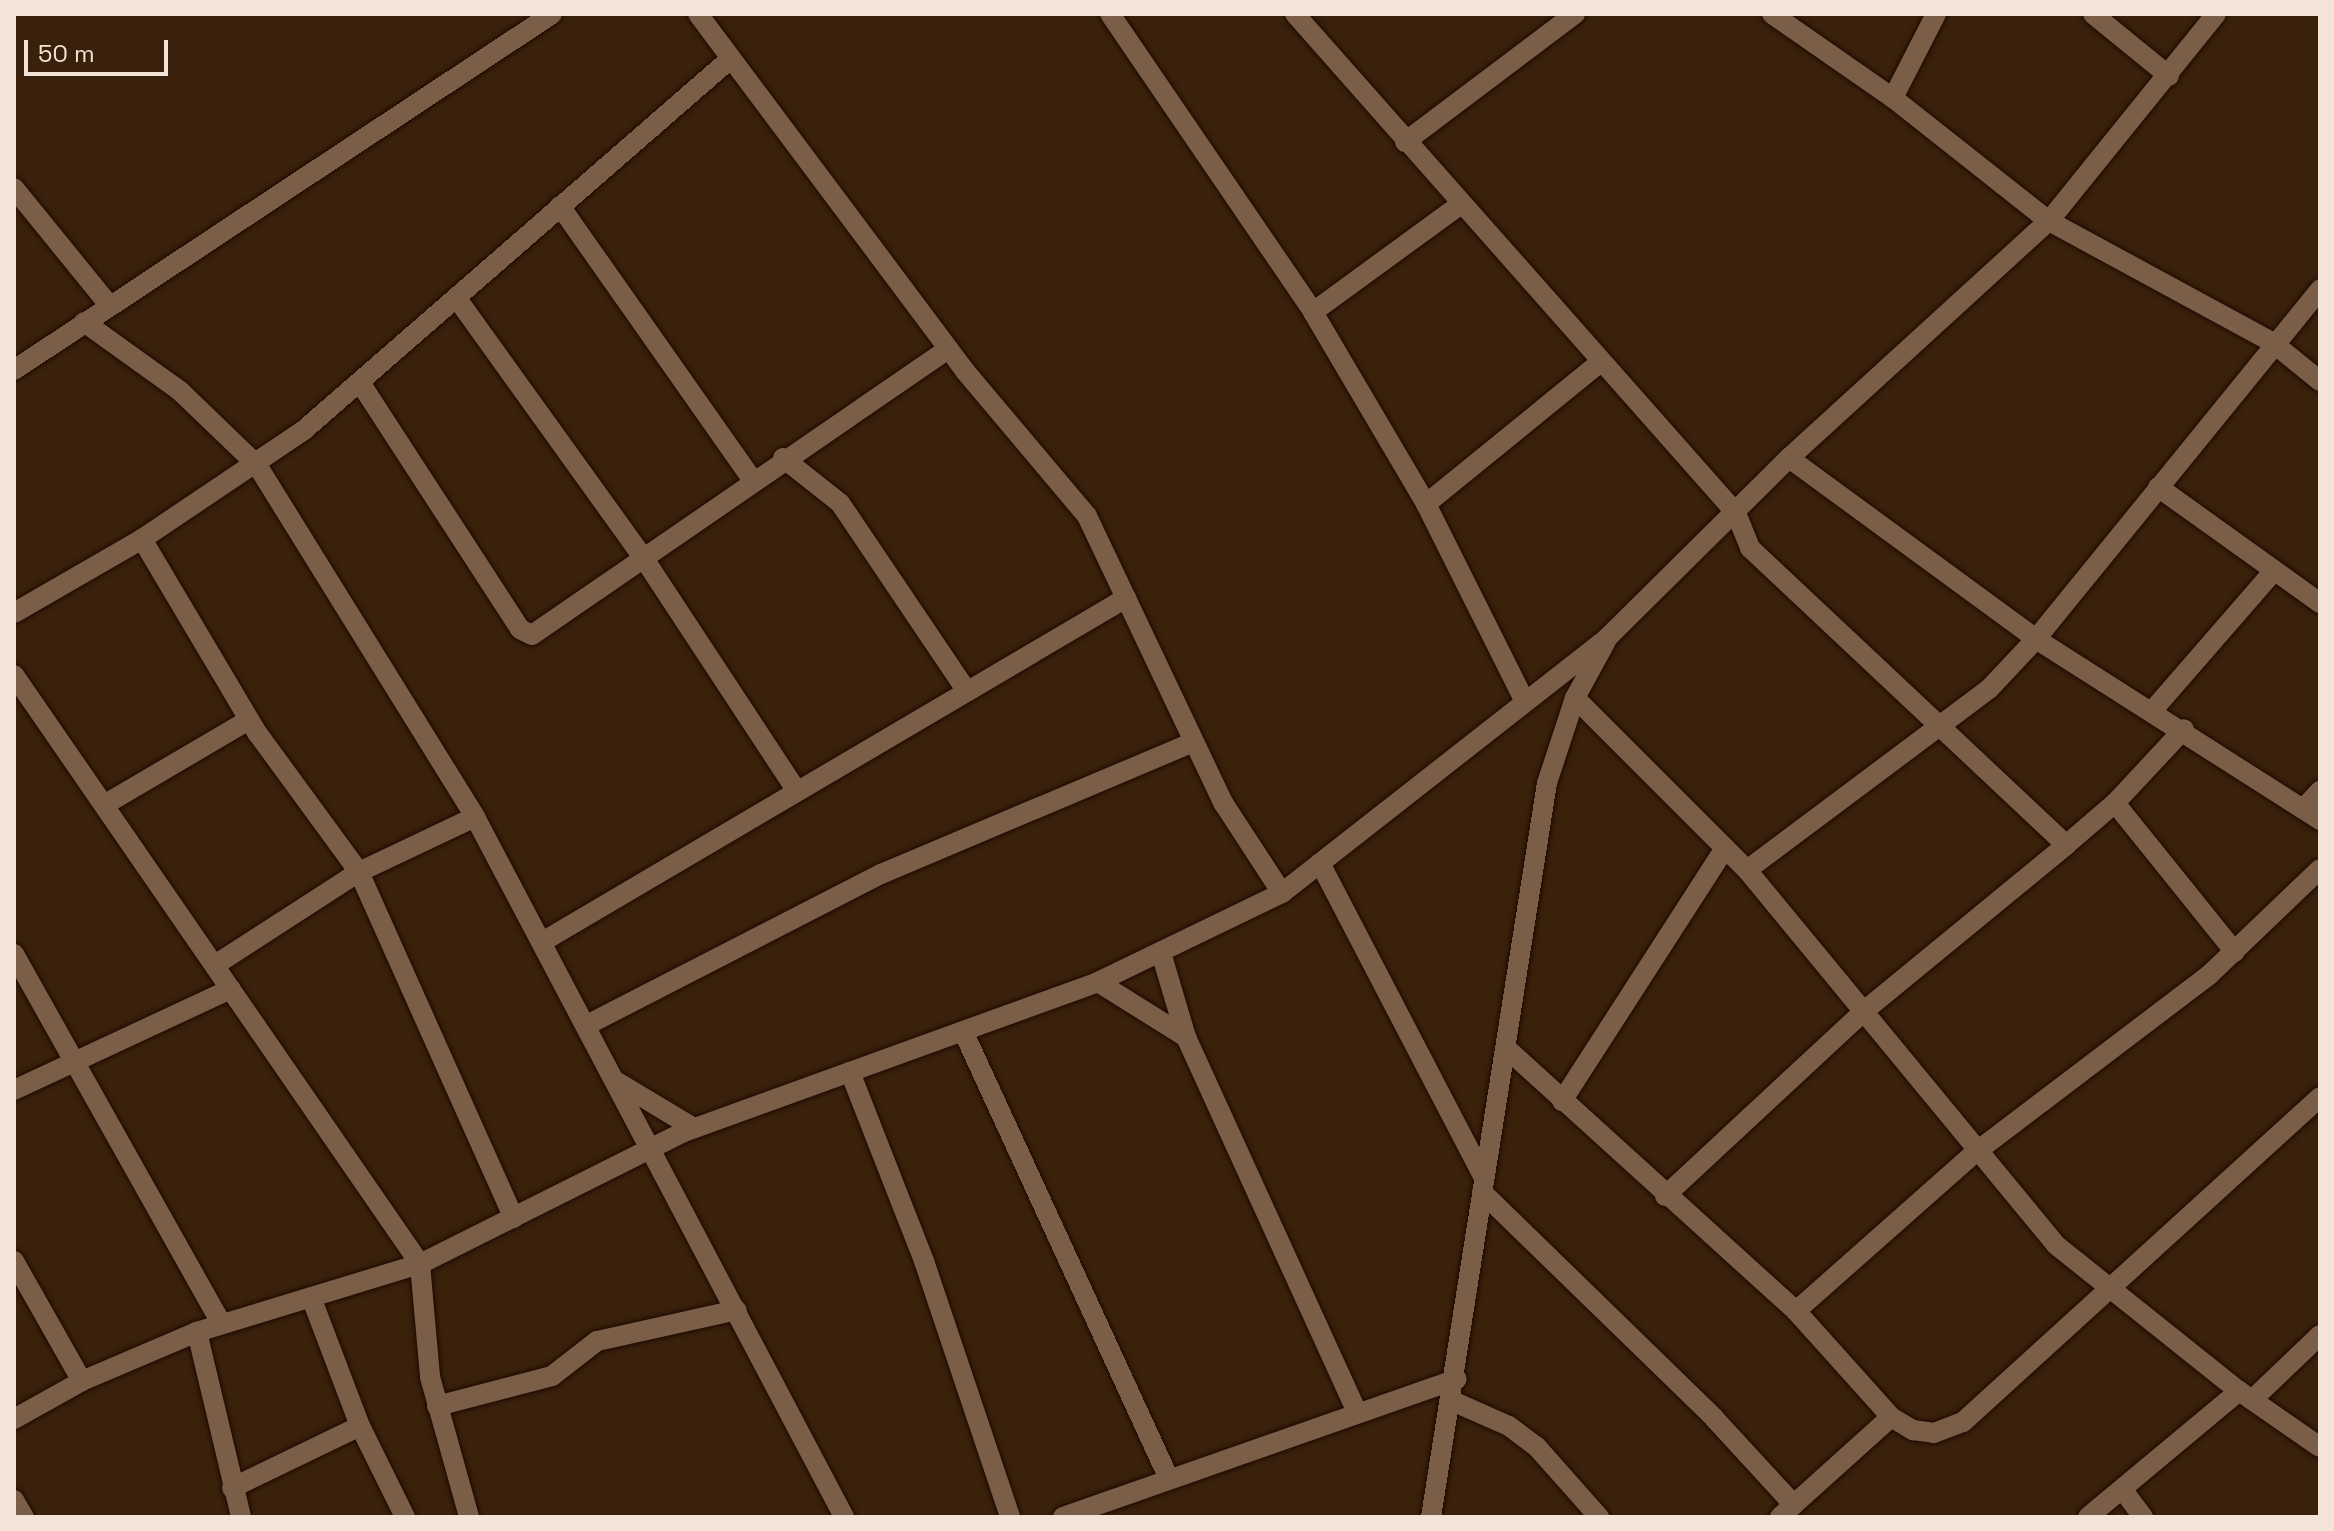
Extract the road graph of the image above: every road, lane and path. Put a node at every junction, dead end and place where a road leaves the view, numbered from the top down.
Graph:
1 (552, 14) edge
2 (698, 14) edge
3 (1110, 14) edge
4 (1295, 14) edge
5 (1575, 14) edge
6 (1772, 14) edge
7 (1936, 14) edge
8 (2093, 14) edge
9 (2216, 14) edge
10 (729, 60) junction
11 (2169, 76) junction
12 (1893, 98) junction
13 (1405, 142) junction
14 (14, 188) edge
15 (1461, 204) junction
16 (560, 206) junction
17 (2049, 221) junction
18 (2320, 289) edge
19 (458, 300) junction
20 (109, 305) junction
21 (1313, 312) junction
22 (84, 322) junction
23 (2272, 342) junction
24 (948, 349) junction
25 (1601, 362) junction
26 (14, 370) edge
27 (2320, 381) edge
28 (361, 384) junction
29 (783, 458) junction
30 (1789, 458) junction
31 (257, 465) junction
32 (752, 479) junction
33 (2158, 487) junction
34 (1426, 504) junction
35 (1736, 513) junction
36 (142, 539) junction
37 (643, 557) junction
38 (2273, 572) junction
39 (1126, 598) junction
40 (2320, 603) edge
41 (14, 613) edge
42 (1608, 637) junction
43 (2036, 639) junction
44 (14, 675) edge
45 (966, 690) junction
46 (1575, 698) junction
47 (1524, 700) junction
48 (2153, 710) junction
49 (249, 720) junction
50 (1940, 724) junction
51 (2184, 729) junction
52 (1193, 742) junction
53 (796, 790) junction
54 (2320, 791) edge
55 (2115, 803) junction
56 (104, 805) junction
57 (2312, 814) edge
58 (475, 817) junction
59 (2066, 845) junction
60 (1725, 848) junction
61 (1320, 863) junction
62 (2320, 869) edge
63 (1747, 870) junction
64 (359, 872) junction
65 (1282, 893) junction
66 (542, 942) junction
67 (2235, 952) junction
68 (14, 954) edge
69 (1162, 956) junction
70 (215, 965) junction
71 (1098, 982) junction
72 (231, 989) junction
73 (1863, 1012) junction
74 (587, 1025) junction
75 (963, 1031) junction
76 (1186, 1037) junction
77 (1506, 1048) junction
78 (79, 1061) junction
79 (850, 1072) junction
80 (619, 1083) junction
81 (14, 1090) edge
82 (2320, 1097) edge
83 (1562, 1101) junction
84 (694, 1128) junction
85 (650, 1147) junction
86 (1976, 1152) junction
87 (1483, 1184) junction
88 (1665, 1196) junction
89 (514, 1218) junction
90 (14, 1261) edge
91 (420, 1264) junction
92 (2110, 1293) junction
93 (311, 1297) junction
94 (737, 1310) junction
95 (1796, 1311) junction
96 (222, 1324) junction
97 (197, 1332) junction
98 (2320, 1335) edge
99 (1456, 1379) junction
100 (82, 1381) junction
101 (2246, 1396) junction
102 (1450, 1400) junction
103 (437, 1406) junction
104 (1357, 1413) junction
105 (1891, 1417) junction
106 (14, 1419) edge
107 (360, 1426) junction
108 (2320, 1447) edge
109 (1169, 1479) junction
110 (232, 1488) junction
111 (2122, 1489) junction
112 (14, 1500) edge
113 (1787, 1511) edge
114 (24, 1517) edge
115 (241, 1517) edge
116 (405, 1517) edge
117 (469, 1517) edge
118 (844, 1517) edge
119 (1010, 1517) edge
120 (1063, 1517) edge
121 (1431, 1517) edge
122 (1599, 1517) edge
123 (2088, 1517) edge
124 (2143, 1517) edge

1 - 20 street
2 - 10 street
3 - 21 street
4 - 13 street
5 - 13 street
6 - 12 street
7 - 12 street
8 - 11 street
9 - 11 street
10 - 16 street
10 - 24 street
11 - 17 street
12 - 17 street
13 - 15 street
14 - 20 street
15 - 21 street
15 - 25 street
16 - 19 street
16 - 32 street
17 - 23 street
17 - 30 street
18 - 23 street
19 - 28 street
19 - 37 street
20 - 22 street
21 - 34 street
22 - 26 street
22 - 31 street
23 - 27 street
23 - 33 street
24 - 29 street
24 - 39 street
25 - 34 street
25 - 35 street
28 - 31 street
28 - 37 street
29 - 32 street
29 - 45 street
30 - 35 street
30 - 43 street
31 - 36 street
31 - 58 street
32 - 37 street
33 - 38 street
33 - 43 street
34 - 47 street
35 - 42 street
35 - 50 street
36 - 41 street
36 - 49 street
37 - 53 street
38 - 40 street
38 - 48 street
39 - 45 street
39 - 52 street
42 - 46 street
42 - 47 street
43 - 48 street
43 - 50 street
44 - 56 street
45 - 53 street
46 - 60 street
46 - 77 street
47 - 61 street
48 - 51 street
49 - 56 street
49 - 64 street
50 - 59 street
50 - 63 street
51 - 55 street
51 - 57 street
52 - 65 street
52 - 74 street
53 - 66 street
54 - 57 street
55 - 59 street
55 - 67 street
56 - 70 street
58 - 64 street
58 - 66 street
59 - 73 street
60 - 63 street
60 - 83 street
61 - 65 street
61 - 87 street
62 - 67 street
63 - 73 street
64 - 70 street
64 - 89 street
65 - 69 street
66 - 74 street
67 - 86 street
68 - 78 street
69 - 71 street
69 - 76 street
70 - 72 street
71 - 75 street
71 - 76 street
72 - 78 street
72 - 91 street
73 - 86 street
73 - 88 street
74 - 80 street
75 - 79 street
75 - 109 street
76 - 104 street
77 - 83 street
77 - 87 street
78 - 81 street
78 - 96 street
79 - 84 street
79 - 119 street
80 - 84 street
80 - 85 street
82 - 92 street
83 - 88 street
84 - 85 street
85 - 89 street
85 - 94 street
86 - 92 street
86 - 95 street
87 - 99 street
87 - 113 street
88 - 95 street
89 - 91 street
90 - 100 street
91 - 93 street
91 - 103 street
92 - 101 street
92 - 105 street
93 - 96 street
93 - 107 street
94 - 103 street
94 - 118 street
95 - 105 street
96 - 97 street
97 - 100 street
97 - 110 street
98 - 101 street
99 - 102 street
99 - 104 street
100 - 106 street
101 - 108 street
101 - 111 street
102 - 121 street
102 - 122 street
103 - 117 street
104 - 109 street
105 - 113 street
107 - 110 street
107 - 116 street
109 - 120 street
110 - 115 street
111 - 123 street
111 - 124 street
112 - 114 street

